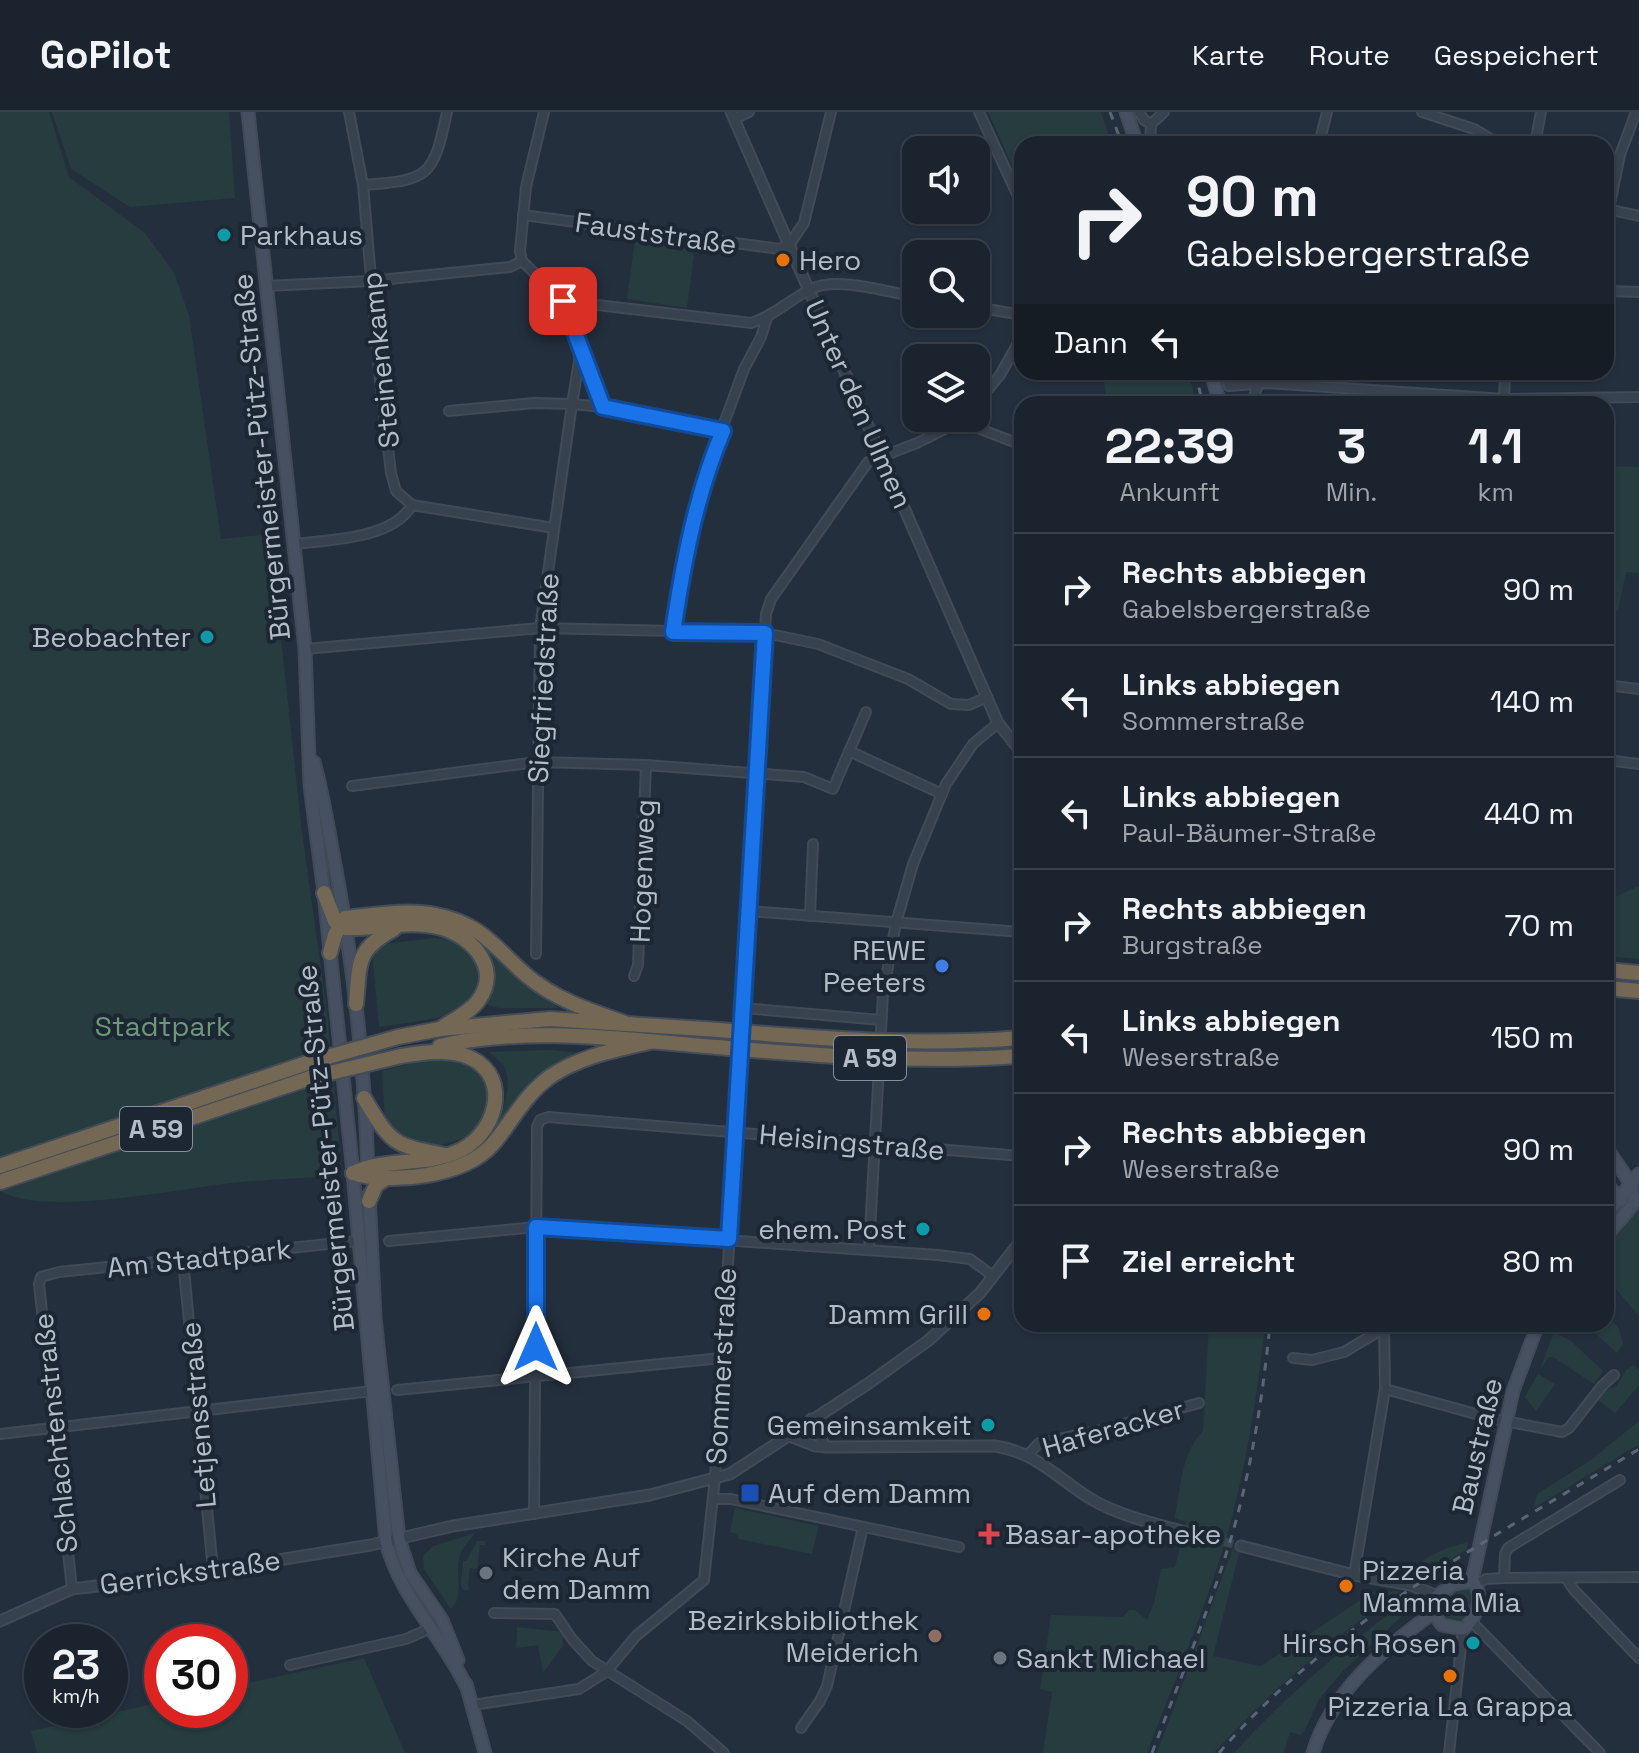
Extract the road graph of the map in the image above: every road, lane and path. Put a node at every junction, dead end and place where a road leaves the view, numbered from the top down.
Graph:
1 (248, 112) edge
2 (349, 112) edge
3 (447, 112) edge
4 (544, 112) edge
5 (749, 112) edge
6 (831, 112) edge
7 (979, 112) edge
8 (1126, 112) edge
9 (1139, 112) edge
10 (1164, 112) edge
11 (1327, 112) edge
12 (1422, 112) edge
13 (1541, 112) edge
14 (1636, 112) edge
15 (732, 116) edge
16 (1151, 124) junction
17 (1134, 136) edge
18 (1150, 136) edge
19 (1321, 136) edge
20 (1486, 136) edge
21 (1536, 136) edge
22 (1614, 180) edge
23 (363, 185) junction
24 (1014, 188) edge
25 (1614, 211) edge
26 (523, 215) junction
27 (1639, 216) edge
28 (789, 245) junction
29 (522, 261) junction
30 (370, 281) junction
31 (266, 286) junction
32 (809, 290) junction
33 (1614, 291) edge
34 (1639, 292) edge
35 (902, 295) edge
36 (563, 301) junction
37 (990, 309) edge
38 (1014, 314) edge
39 (767, 318) junction
40 (581, 348) junction
41 (1014, 350) edge
42 (1227, 380) edge
43 (1259, 380) edge
44 (1258, 385) junction
45 (990, 387) edge
46 (1255, 396) edge
47 (1429, 396) edge
48 (1639, 397) edge
49 (1614, 398) edge
50 (572, 404) junction
51 (603, 407) junction
52 (449, 411) dead end
53 (723, 431) junction
54 (939, 432) edge
55 (988, 432) edge
56 (1014, 442) edge
57 (881, 455) junction
58 (412, 505) junction
59 (554, 528) junction
60 (294, 544) junction
61 (540, 628) junction
62 (673, 632) junction
63 (765, 633) junction
64 (305, 649) junction
65 (1614, 686) edge
66 (1639, 689) edge
67 (987, 697) junction
68 (866, 712) dead end
69 (998, 723) junction
70 (1014, 743) edge
71 (311, 749) junction
72 (849, 751) junction
73 (1614, 761) edge
74 (537, 762) junction
75 (1639, 764) edge
76 (646, 765) junction
77 (757, 774) junction
78 (352, 786) dead end
79 (942, 794) junction
80 (813, 844) dead end
81 (324, 893) junction
82 (749, 911) junction
83 (810, 916) junction
84 (896, 923) junction
85 (343, 924) junction
86 (401, 925) junction
87 (1014, 931) edge
88 (330, 953) junction
89 (536, 954) dead end
90 (1614, 971) edge
91 (1639, 973) edge
92 (634, 976) dead end
93 (1614, 989) edge
94 (1639, 991) edge
95 (356, 1004) junction
96 (743, 1008) junction
97 (881, 1020) junction
98 (625, 1023) junction
99 (440, 1029) junction
100 (1014, 1038) edge
101 (649, 1042) junction
102 (429, 1051) junction
103 (1014, 1057) edge
104 (364, 1098) junction
105 (735, 1132) junction
106 (874, 1144) junction
107 (446, 1155) junction
108 (1014, 1155) edge
109 (1614, 1156) edge
110 (0, 1166) edge
111 (368, 1172) junction
112 (353, 1173) junction
113 (385, 1179) junction
114 (1635, 1179) edge
115 (0, 1182) edge
116 (1614, 1193) edge
117 (1618, 1198) junction
118 (369, 1201) junction
119 (1636, 1201) edge
120 (1614, 1203) edge
121 (536, 1227) junction
122 (1614, 1227) edge
123 (729, 1239) junction
124 (357, 1241) junction
125 (389, 1241) dead end
126 (1014, 1249) edge
127 (869, 1250) junction
128 (183, 1260) junction
129 (993, 1276) junction
130 (41, 1277) joint
131 (1376, 1332) edge
132 (1387, 1332) edge
133 (1535, 1332) edge
134 (722, 1358) junction
135 (1293, 1358) dead end
136 (1614, 1375) dead end
137 (536, 1377) junction
138 (1385, 1389) junction
139 (397, 1390) dead end
140 (372, 1391) junction
141 (1199, 1403) dead end
142 (198, 1411) junction
143 (811, 1419) junction
144 (1507, 1422) junction
145 (54, 1428) junction
146 (0, 1434) edge
147 (787, 1435) junction
148 (825, 1447) junction
149 (1028, 1455) junction
150 (715, 1478) junction
151 (1620, 1480) dead end
152 (713, 1499) junction
153 (731, 1499) junction
154 (534, 1514) junction
155 (863, 1527) junction
156 (1185, 1532) tunnel mouth
157 (399, 1539) junction
158 (386, 1542) junction
159 (1241, 1546) tunnel mouth
160 (959, 1547) dead end
161 (213, 1570) junction
162 (1354, 1575) junction
163 (1639, 1577) edge
164 (1504, 1578) junction
165 (1566, 1578) junction
166 (1474, 1582) junction
167 (72, 1589) junction
168 (1437, 1596) junction
169 (494, 1613) dead end
170 (1433, 1613) junction
171 (0, 1621) edge
172 (1468, 1625) junction
173 (431, 1628) junction
174 (1639, 1658) edge
175 (290, 1665) dead end
176 (606, 1672) junction
177 (467, 1688) junction
178 (472, 1705) junction
179 (801, 1728) dead end
180 (485, 1753) edge
181 (724, 1753) edge
182 (1313, 1753) edge
183 (1449, 1753) edge
184 (1600, 1753) edge

1 - 31 main road, Bürgermeister-Pütz-Straße
2 - 23 street, Steinenkamp
3 - 23 street
4 - 26 street
5 - 15 street
6 - 28 street
7 - 24 street
8 - 17 main road
9 - 16 street
10 - 16 street
11 - 19 street
12 - 20 street
13 - 21 street
14 - 22 street
15 - 28 street, Unter den Ulmen
16 - 18 street
23 - 30 street, Steinenkamp
25 - 27 street
26 - 28 street, Fauststraße
26 - 29 street
28 - 32 street, Unter den Ulmen
29 - 30 street
29 - 36 street
30 - 31 street
30 - 58 street, Steinenkamp
31 - 60 main road, Bürgermeister-Pütz-Straße
32 - 35 street
32 - 39 street
32 - 57 street, Unter den Ulmen
33 - 34 street
36 - 39 street
36 - 40 street
37 - 38 street
39 - 53 street
40 - 50 street, Siegfriedstraße
40 - 51 street
41 - 45 street
42 - 44 street
43 - 44 street
44 - 46 street
44 - 47 street
48 - 49 street
50 - 51 street
50 - 52 street
50 - 59 street, Siegfriedstraße
51 - 53 street
53 - 62 street
54 - 57 street
55 - 56 street
57 - 63 street, Sommerstraße
57 - 67 street, Unter den Ulmen
58 - 59 street
58 - 60 street
59 - 61 street, Siegfriedstraße
60 - 64 main road, Bürgermeister-Pütz-Straße
61 - 62 street
61 - 64 street
61 - 74 street, Siegfriedstraße
62 - 63 street
63 - 67 street
63 - 77 street, Sommerstraße
64 - 71 main road, Bürgermeister-Pütz-Straße
65 - 66 street
67 - 69 street
68 - 72 street
69 - 70 street
69 - 79 street
71 - 81 main road, Bürgermeister-Pütz-Straße
71 - 85 main road, Bürgermeister-Pütz-Straße
72 - 77 street
72 - 79 street
73 - 75 street
74 - 76 street
74 - 78 street
74 - 89 street, Siegfriedstraße
76 - 77 street
76 - 92 street, Hogenweg
77 - 82 street, Sommerstraße
79 - 84 street
80 - 83 street
81 - 85 highway
81 - 88 main road, Bürgermeister-Pütz-Straße
82 - 83 street
82 - 96 street, Sommerstraße
83 - 84 street
84 - 87 street
84 - 97 street
85 - 86 highway
85 - 88 highway
85 - 95 main road, Bürgermeister-Pütz-Straße
85 - 98 highway
86 - 95 highway
86 - 99 highway
88 - 112 main road, Bürgermeister-Pütz-Straße
90 - 91 highway
93 - 94 highway
95 - 104 main road, Bürgermeister-Pütz-Straße
96 - 97 street
96 - 105 street, Sommerstraße
97 - 106 street
98 - 99 highway, A 59
98 - 100 highway, A 59, bridge
99 - 110 highway, A 59, bridge
101 - 102 highway, A 59
101 - 103 highway, A 59, bridge
101 - 113 highway
102 - 107 highway
102 - 115 highway, A 59, bridge
104 - 107 highway
104 - 111 main road, Bürgermeister-Pütz-Straße
105 - 106 street, Heisingstraße
105 - 121 street, Heisingstraße
105 - 123 street, Sommerstraße
106 - 108 street, Heisingstraße
106 - 127 street
107 - 111 highway
109 - 114 main road
111 - 112 highway
111 - 113 highway
111 - 118 main road, Bürgermeister-Pütz-Straße
112 - 124 main road, Bürgermeister-Pütz-Straße
113 - 118 highway
114 - 117 main road
114 - 119 main road
116 - 117 main road
117 - 119 main road
117 - 120 main road
118 - 157 main road, Bürgermeister-Pütz-Straße
119 - 122 main road
121 - 123 street
121 - 125 street
121 - 137 street
123 - 127 street
123 - 134 street, Sommerstraße
124 - 128 street, Am Stadtpark
124 - 140 main road, Bürgermeister-Pütz-Straße
126 - 129 street
127 - 129 street
128 - 130 street, Am Stadtpark
128 - 142 street, Letjensstraße
129 - 143 street
130 - 145 street, Schlachtenstraße
131 - 135 street
132 - 138 street
133 - 144 main road, Baustraße
134 - 137 street
134 - 150 street, Sommerstraße
136 - 144 street
137 - 139 street
137 - 154 street
138 - 144 street
138 - 162 street
140 - 142 street
140 - 158 main road, Bürgermeister-Pütz-Straße
141 - 149 street, Haferacker
142 - 145 street
142 - 161 street, Letjensstraße
143 - 147 street
143 - 148 street
144 - 166 main road, Baustraße
145 - 146 street
145 - 167 street, Schlachtenstraße
147 - 148 street
147 - 150 street
148 - 149 street
149 - 156 street
150 - 152 street, Sommerstraße
150 - 153 street
150 - 154 street
151 - 164 street
152 - 153 street
152 - 176 street, Sommerstraße
153 - 155 street
154 - 157 street
155 - 160 street
155 - 179 street
157 - 158 street, Gerrickstraße
157 - 177 main road, Bürgermeister-Pütz-Straße
158 - 161 street, Gerrickstraße
158 - 173 main road, Bürgermeister-Pütz-Straße
159 - 162 street
161 - 167 street, Gerrickstraße
162 - 168 street
163 - 165 street
164 - 165 street
164 - 166 street
165 - 174 street
166 - 168 main road
166 - 172 main road, Baustraße
167 - 171 street, Gerrickstraße
168 - 170 main road
169 - 176 street
170 - 172 main road
170 - 182 main road
172 - 183 street, Baustraße
172 - 184 street
173 - 175 street
173 - 177 main road, Bürgermeister-Pütz-Straße
176 - 178 street
176 - 181 street
177 - 178 main road
178 - 180 main road

